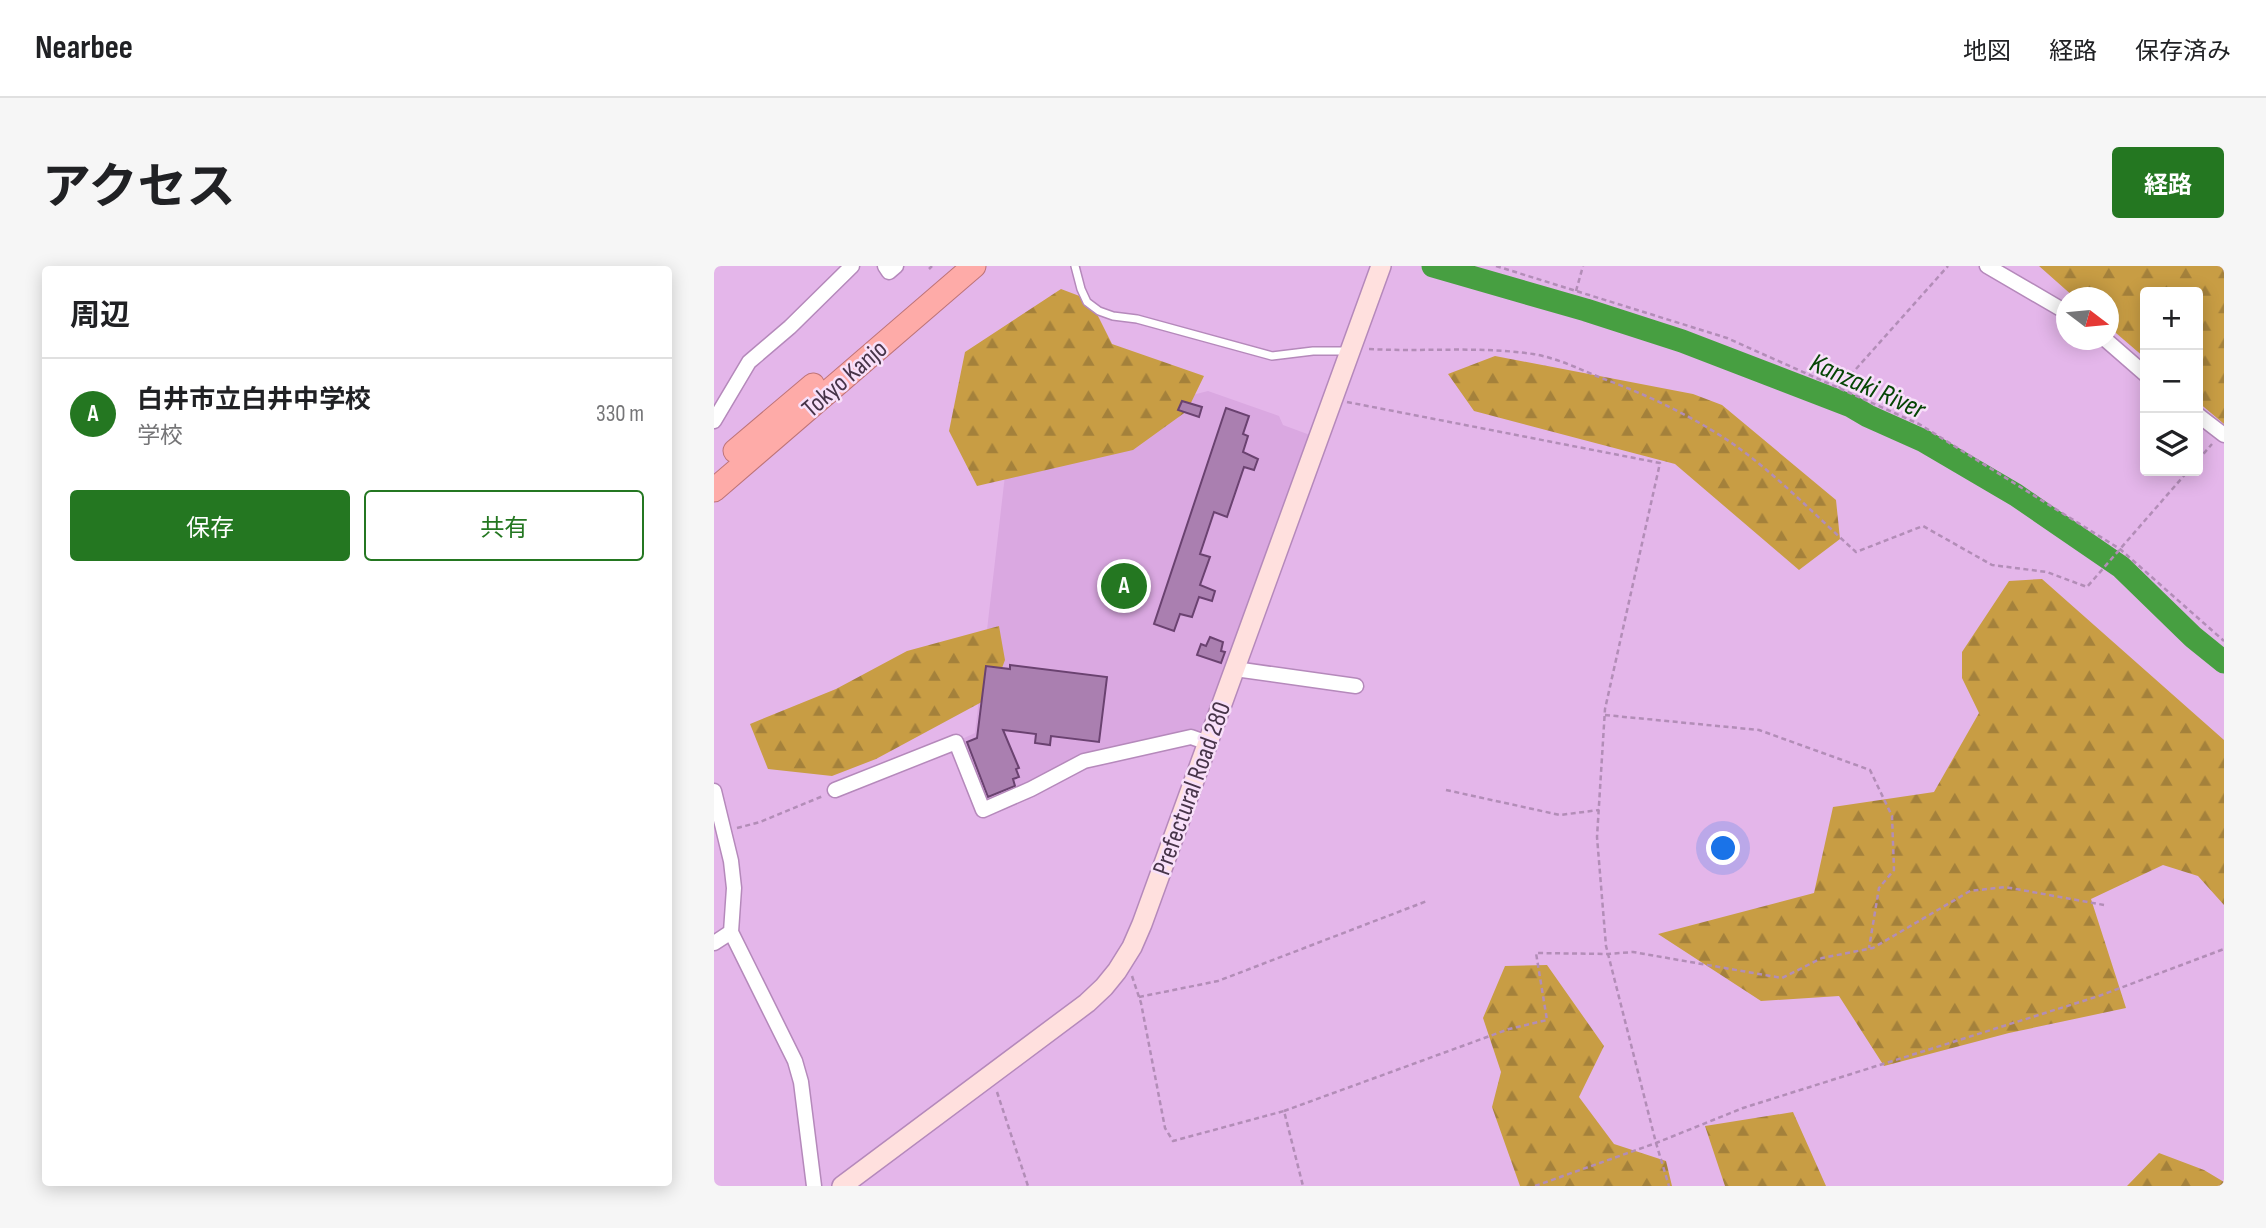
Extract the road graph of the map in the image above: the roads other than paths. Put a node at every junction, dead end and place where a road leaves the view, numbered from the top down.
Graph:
1 (852, 266) edge
2 (885, 266) edge
3 (896, 266) edge
4 (974, 266) edge
5 (1075, 266) edge
6 (1987, 266) edge
7 (937, 267) edge
8 (1379, 270) edge
9 (2056, 306) edge
10 (1351, 350) junction
11 (2117, 350) edge
12 (2140, 370) edge
13 (2203, 419) edge
14 (714, 421) edge
15 (2223, 433) edge
16 (714, 469) edge
17 (714, 490) edge
18 (1235, 668) junction
19 (1356, 686) dead end
20 (1208, 743) junction
21 (835, 790) road end
22 (714, 791) edge
23 (731, 932) junction
24 (714, 943) edge
25 (814, 1186) edge
26 (842, 1186) edge

1 - 14 street
2 - 3 street
4 - 17 highway, Tokyo Kanjo
5 - 10 lane
6 - 9 street
7 - 16 highway, Tokyo Kanjo
8 - 10 main road, Prefectural Road 280
10 - 18 main road, Prefectural Road 280
11 - 12 street
13 - 15 street
18 - 19 street
18 - 20 main road, Prefectural Road 280
20 - 21 street
20 - 26 main road, Prefectural Road 280
22 - 23 street
23 - 24 street
23 - 25 street

